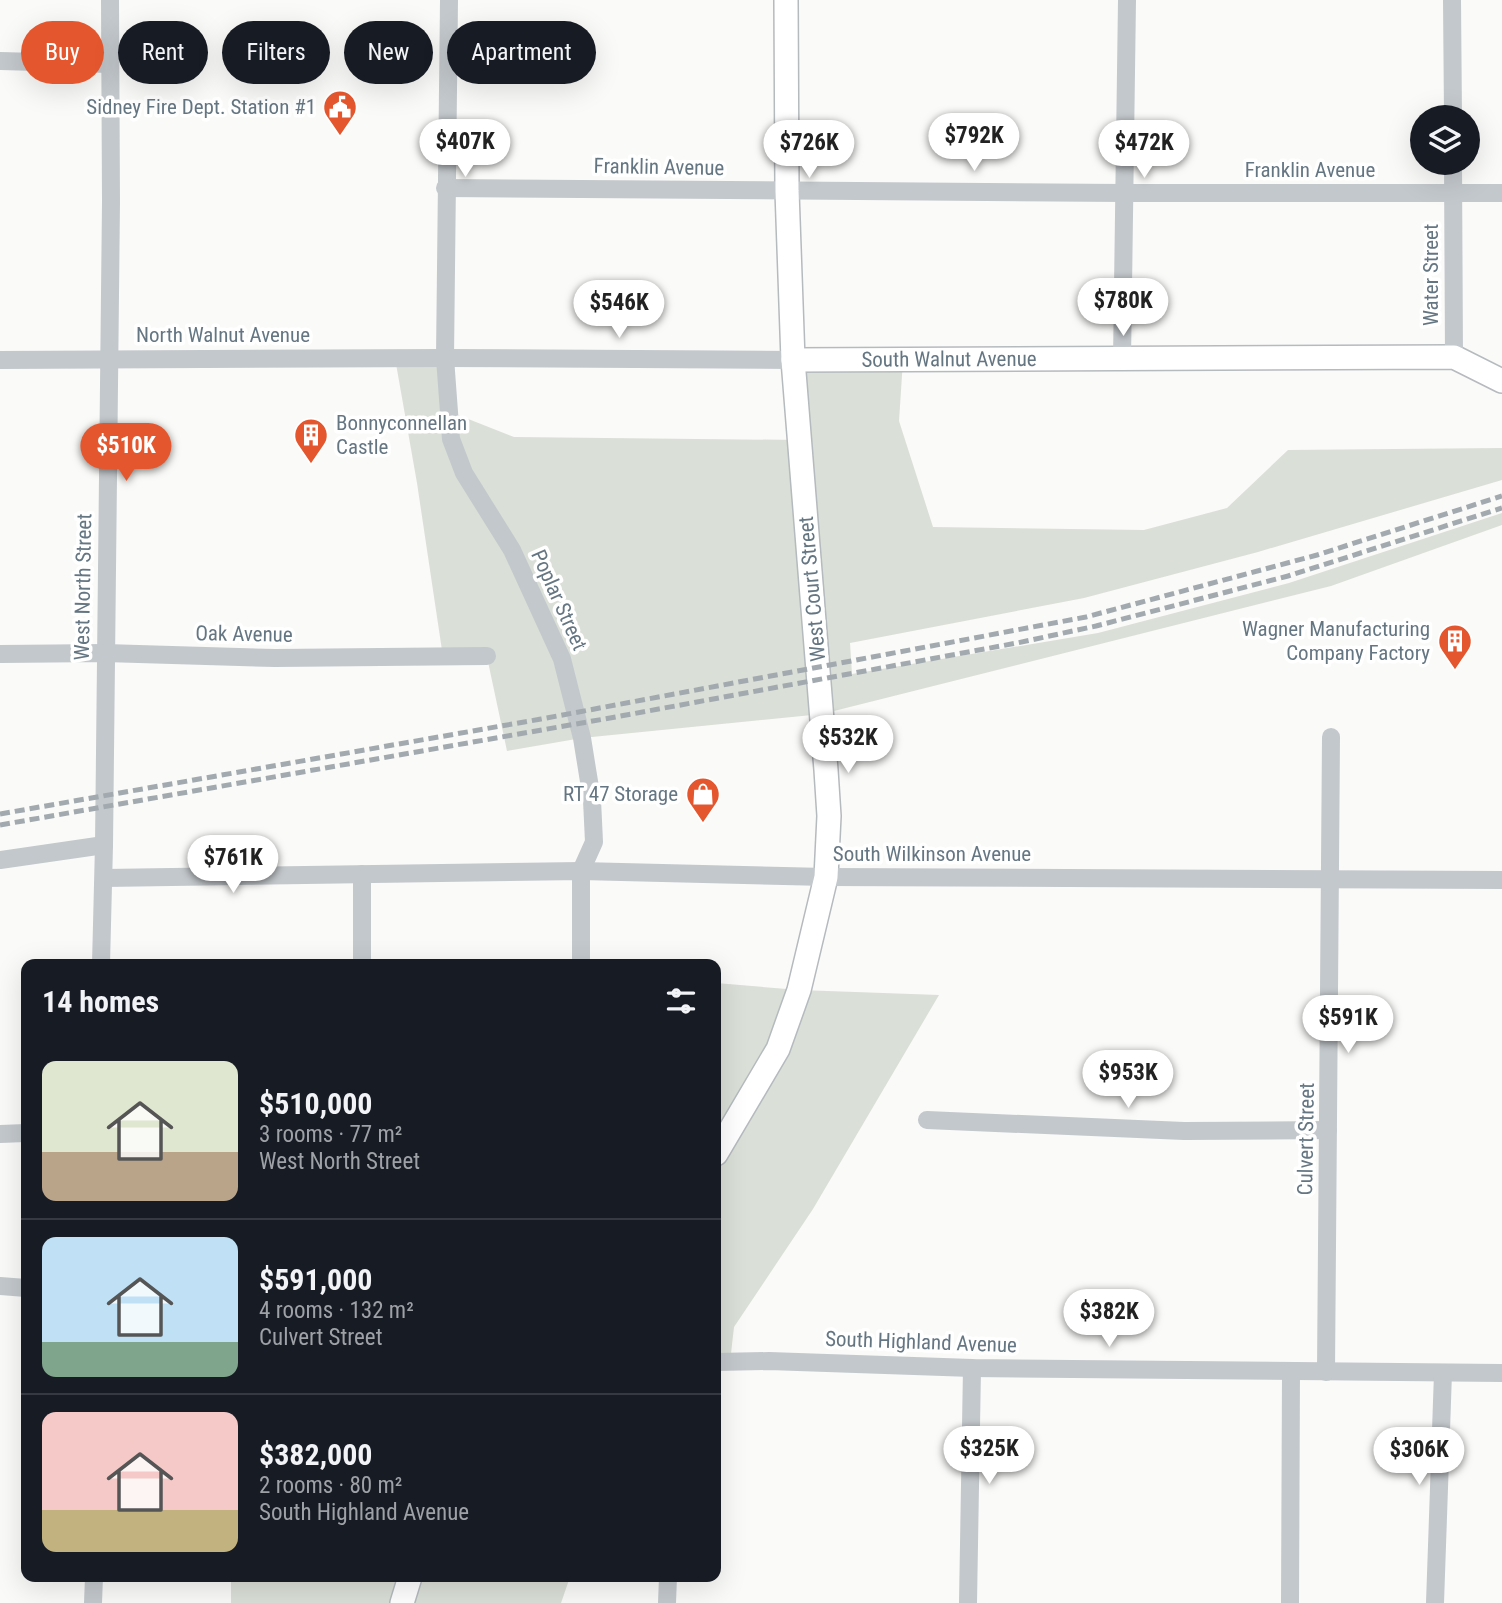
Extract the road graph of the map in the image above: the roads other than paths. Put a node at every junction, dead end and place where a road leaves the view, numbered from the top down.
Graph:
1 (110, 0) edge
2 (449, 0) edge
3 (786, 0) edge
4 (1127, 0) edge
5 (1452, 0) edge
6 (0, 61) edge
7 (110, 64) junction
8 (1453, 105) edge
9 (1453, 175) edge
10 (445, 188) junction
11 (787, 191) junction
12 (1454, 192) junction
13 (1124, 193) junction
14 (1502, 193) edge
15 (1454, 357) junction
16 (108, 358) junction
17 (445, 358) junction
18 (0, 360) edge
19 (793, 360) junction
20 (1122, 360) junction
21 (1502, 381) edge
22 (105, 653) junction
23 (0, 654) edge
24 (487, 656) dead end
25 (1331, 737) dead end
26 (104, 845) junction
27 (0, 860) edge
28 (581, 871) junction
29 (362, 874) junction
30 (104, 877) junction
31 (826, 877) junction
32 (1332, 878) junction
33 (1502, 880) edge
34 (101, 959) edge
35 (362, 959) edge
36 (581, 959) edge
37 (927, 1120) dead end
38 (1328, 1130) junction
39 (21, 1133) edge
40 (0, 1134) edge
41 (721, 1146) edge
42 (0, 1286) edge
43 (21, 1288) edge
44 (721, 1362) edge
45 (972, 1368) junction
46 (1290, 1372) junction
47 (1326, 1372) junction
48 (1443, 1373) junction
49 (1502, 1373) edge
50 (94, 1582) edge
51 (408, 1582) edge
52 (668, 1582) edge
53 (93, 1603) edge
54 (402, 1603) edge
55 (667, 1603) edge
56 (968, 1603) edge
57 (1290, 1603) edge
58 (1435, 1603) edge

1 - 7 street, West North Street
2 - 10 street, Poplar Street
3 - 11 main road, West Court Street
4 - 13 street
5 - 8 street
6 - 7 street
7 - 16 street, West North Street
9 - 12 street, Water Street
10 - 11 street, Franklin Avenue
10 - 17 street, Poplar Street
11 - 13 street, Franklin Avenue
11 - 19 main road, West Court Street
12 - 13 street, Franklin Avenue
12 - 14 street, Franklin Avenue
12 - 15 street, Water Street
13 - 20 street
15 - 20 main road, South Walnut Avenue
15 - 21 main road
16 - 17 street, North Walnut Avenue
16 - 18 street, North Walnut Avenue
16 - 22 street, West North Street
17 - 19 street, South Walnut Avenue
17 - 28 street, Poplar Street
19 - 20 main road, South Walnut Avenue
19 - 31 main road, West Court Street
22 - 23 street, Oak Avenue
22 - 24 street, Oak Avenue
22 - 26 street, West North Street
25 - 32 street, Culvert Street
26 - 27 street
26 - 30 street, West North Street
28 - 29 street, South Wilkinson Avenue
28 - 31 street, South Wilkinson Avenue
28 - 36 street
29 - 30 street, South Wilkinson Avenue
29 - 35 street
30 - 34 street, West North Street
31 - 32 street, South Wilkinson Avenue
31 - 41 main road, West Court Street
32 - 33 street, South Wilkinson Avenue
32 - 38 street, Culvert Street
37 - 38 street
38 - 47 street, Culvert Street
39 - 40 street
42 - 43 street
44 - 45 street, South Highland Avenue
45 - 46 street, South Highland Avenue
45 - 56 street
46 - 47 street, South Highland Avenue
46 - 57 street
47 - 48 street, South Highland Avenue
48 - 49 street, South Highland Avenue
48 - 58 street
50 - 53 street
51 - 54 main road
52 - 55 street

